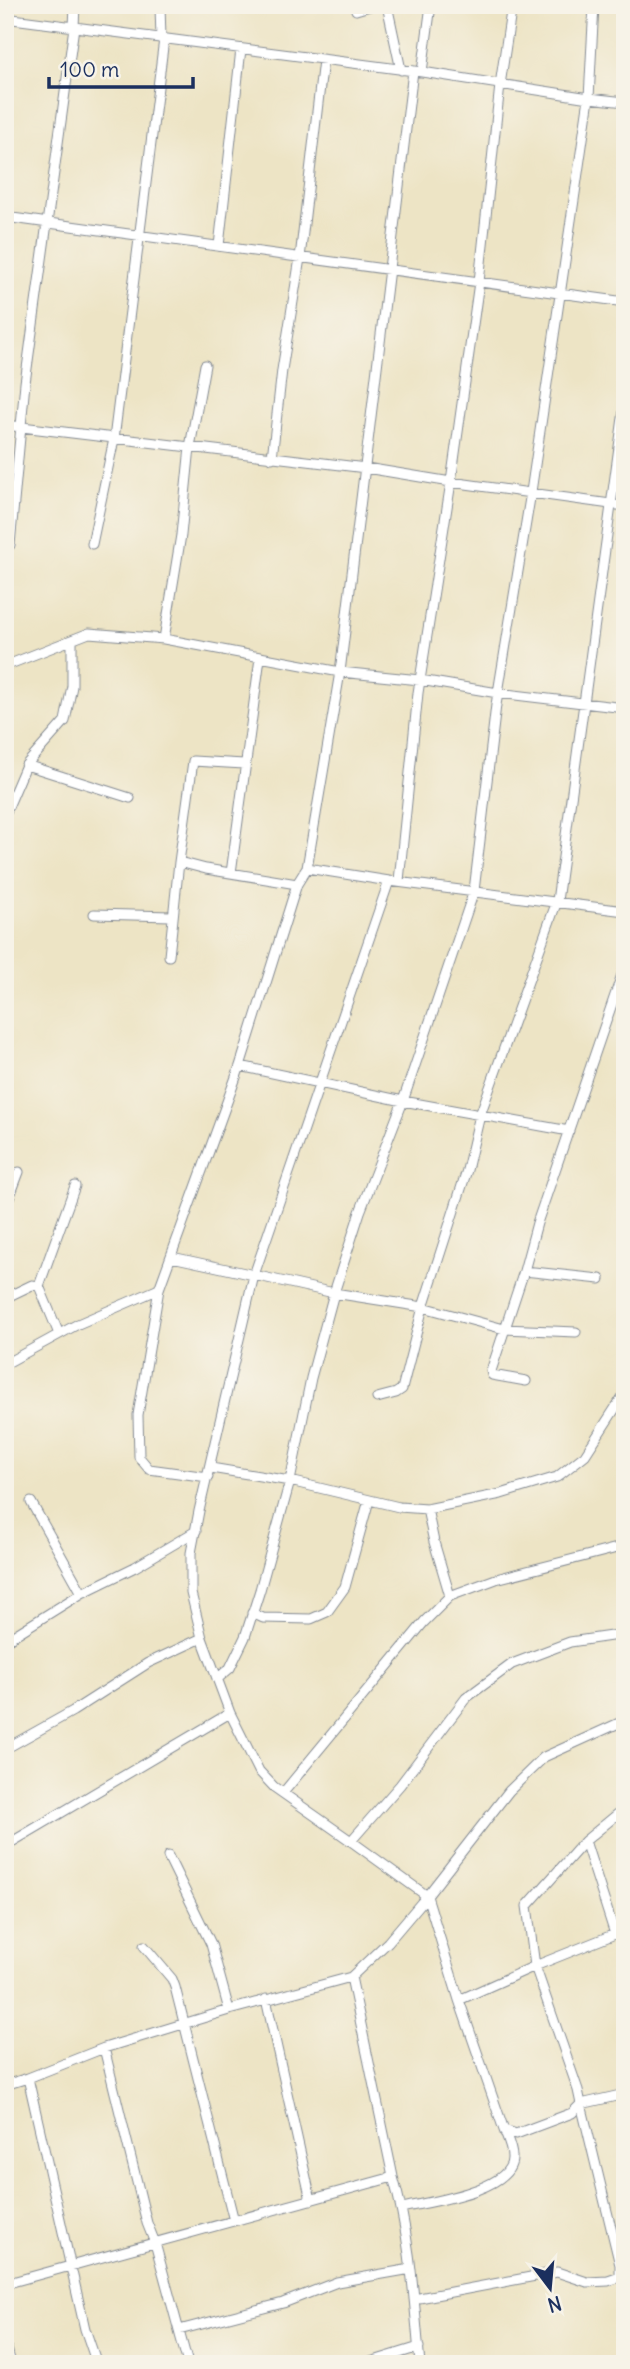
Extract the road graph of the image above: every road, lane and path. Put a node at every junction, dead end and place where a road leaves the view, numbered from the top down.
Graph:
1 (75, 5) edge
2 (160, 5) edge
3 (373, 5) edge
4 (387, 5) edge
5 (431, 5) edge
6 (512, 5) edge
7 (594, 5) edge
8 (356, 9) dead end
9 (5, 18) edge
10 (74, 27) junction
11 (163, 39) junction
12 (241, 49) junction
13 (323, 60) junction
14 (401, 70) junction
15 (418, 72) junction
16 (500, 85) junction
17 (589, 98) junction
18 (625, 102) edge
19 (5, 217) edge
20 (47, 223) junction
21 (138, 235) junction
22 (219, 246) junction
23 (300, 258) junction
24 (388, 270) junction
25 (479, 282) junction
26 (560, 294) junction
27 (625, 302) edge
28 (205, 365) dead end
29 (625, 403) edge
30 (5, 425) edge
31 (20, 427) junction
32 (114, 439) junction
33 (190, 447) junction
34 (272, 458) junction
35 (366, 468) junction
36 (451, 482) junction
37 (531, 492) junction
38 (610, 504) junction
39 (625, 506) edge
40 (92, 544) dead end
41 (10, 545) dead end
42 (164, 639) junction
43 (72, 641) junction
44 (260, 658) junction
45 (5, 666) edge
46 (340, 672) junction
47 (420, 680) junction
48 (498, 693) junction
49 (586, 702) junction
50 (625, 708) edge
51 (244, 764) junction
52 (26, 765) junction
53 (130, 798) dead end
54 (5, 814) edge
55 (179, 862) junction
56 (307, 868) junction
57 (231, 873) junction
58 (394, 881) junction
59 (297, 884) junction
60 (474, 891) junction
61 (558, 901) junction
62 (625, 911) edge
63 (94, 914) dead end
64 (171, 916) junction
65 (169, 956) dead end
66 (625, 966) edge
67 (240, 1066) junction
68 (318, 1084) junction
69 (403, 1101) junction
70 (480, 1115) junction
71 (569, 1131) junction
72 (19, 1172) dead end
73 (75, 1185) dead end
74 (5, 1209) edge
75 (172, 1257) junction
76 (524, 1271) junction
77 (254, 1275) junction
78 (600, 1279) dead end
79 (39, 1286) junction
80 (159, 1289) junction
81 (334, 1293) junction
82 (5, 1298) edge
83 (423, 1307) junction
84 (505, 1329) junction
85 (576, 1332) dead end
86 (59, 1334) junction
87 (5, 1364) edge
88 (526, 1381) dead end
89 (625, 1393) edge
90 (377, 1398) dead end
91 (209, 1473) junction
92 (290, 1481) junction
93 (369, 1500) junction
94 (31, 1502) dead end
95 (427, 1509) junction
96 (196, 1531) junction
97 (625, 1546) edge
98 (82, 1593) junction
99 (450, 1596) junction
100 (252, 1613) junction
101 (625, 1634) edge
102 (202, 1638) junction
103 (5, 1641) edge
104 (217, 1679) junction
105 (230, 1713) junction
106 (625, 1723) edge
107 (5, 1749) edge
108 (283, 1793) junction
109 (625, 1808) edge
110 (351, 1841) junction
111 (584, 1841) junction
112 (5, 1846) edge
113 (168, 1856) dead end
114 (427, 1896) junction
115 (144, 1946) dead end
116 (535, 1966) junction
117 (351, 1977) junction
118 (266, 1999) junction
119 (458, 2000) junction
120 (229, 2010) junction
121 (186, 2024) junction
122 (104, 2048) junction
123 (28, 2078) junction
124 (5, 2085) edge
125 (625, 2094) edge
126 (581, 2104) junction
127 (504, 2130) junction
128 (393, 2177) junction
129 (311, 2200) junction
130 (402, 2208) junction
131 (234, 2221) junction
132 (155, 2243) junction
133 (71, 2266) junction
134 (411, 2269) junction
135 (5, 2284) edge
136 (414, 2299) junction
137 (179, 2330) junction
138 (5, 2341) edge
139 (419, 2347) junction
140 (12, 2364) edge
141 (97, 2364) edge
142 (188, 2364) edge
143 (364, 2364) edge
144 (420, 2364) edge

1 - 10 street
2 - 11 street
3 - 8 street
4 - 14 street
5 - 15 street
6 - 16 street
7 - 17 street
9 - 10 street
10 - 11 street
10 - 20 street
11 - 12 street
11 - 21 street
12 - 13 street
12 - 22 street
13 - 14 street
13 - 23 street
14 - 15 street
15 - 16 street
15 - 24 street
16 - 17 street
16 - 25 street
17 - 18 street
17 - 26 street
19 - 20 street
20 - 21 street
20 - 31 street
21 - 22 street
21 - 32 street
22 - 23 street
23 - 24 street
23 - 34 street
24 - 25 street
24 - 35 street
25 - 26 street
25 - 36 street
26 - 27 street
26 - 37 street
28 - 33 street
29 - 38 street
30 - 31 street
31 - 32 street
31 - 41 street
32 - 33 street
32 - 40 street
33 - 34 street
33 - 42 street
34 - 35 street
35 - 36 street
35 - 46 street
36 - 37 street
36 - 47 street
37 - 38 street
37 - 48 street
38 - 39 street
38 - 49 street
42 - 43 street
42 - 44 street
43 - 45 street
43 - 52 street
44 - 46 street
44 - 51 street
46 - 47 street
46 - 56 street
47 - 48 street
47 - 58 street
48 - 49 street
48 - 60 street
49 - 50 street
49 - 61 street
51 - 55 street
51 - 57 street
52 - 53 street
52 - 54 street
55 - 57 street
55 - 64 street
56 - 58 street
56 - 59 street
57 - 59 street
58 - 60 street
58 - 68 street
59 - 67 street
60 - 61 street
60 - 69 street
61 - 62 street
61 - 70 street
63 - 64 street
64 - 65 street
66 - 71 street
67 - 68 street
67 - 75 street
68 - 69 street
68 - 77 street
69 - 70 street
69 - 81 street
70 - 71 street
70 - 83 street
71 - 76 street
72 - 74 street
73 - 79 street
75 - 77 street
75 - 80 street
76 - 78 street
76 - 84 street
77 - 81 street
77 - 91 street
79 - 82 street
79 - 86 street
80 - 86 street
80 - 91 street
81 - 83 street
81 - 92 street
83 - 84 street
83 - 90 street
84 - 85 street
84 - 88 street
86 - 87 street
89 - 95 street
91 - 92 street
91 - 96 street
92 - 93 street
92 - 100 street
93 - 95 street
93 - 100 street
94 - 98 street
95 - 99 street
96 - 98 street
96 - 102 street
97 - 99 street
98 - 103 street
99 - 108 street
100 - 104 street
101 - 110 street
102 - 104 street
102 - 107 street
104 - 105 street
105 - 108 street
105 - 112 street
106 - 114 street
108 - 110 street
109 - 111 street
110 - 114 street
111 - 116 street
111 - 116 street
113 - 120 street
114 - 117 street
114 - 119 street
115 - 121 street
116 - 119 street
116 - 126 street
117 - 118 street
117 - 128 street
118 - 120 street
118 - 129 street
119 - 127 street
120 - 121 street
121 - 122 street
121 - 131 street
122 - 123 street
122 - 132 street
123 - 124 street
123 - 133 street
125 - 126 street
126 - 127 street
126 - 136 street
127 - 130 street
128 - 129 street
128 - 130 street
129 - 131 street
130 - 134 street
131 - 132 street
132 - 133 street
132 - 137 street
133 - 135 street
133 - 141 street
134 - 136 street
134 - 137 street
136 - 139 street
137 - 142 street
138 - 140 street
139 - 143 street
139 - 144 street

